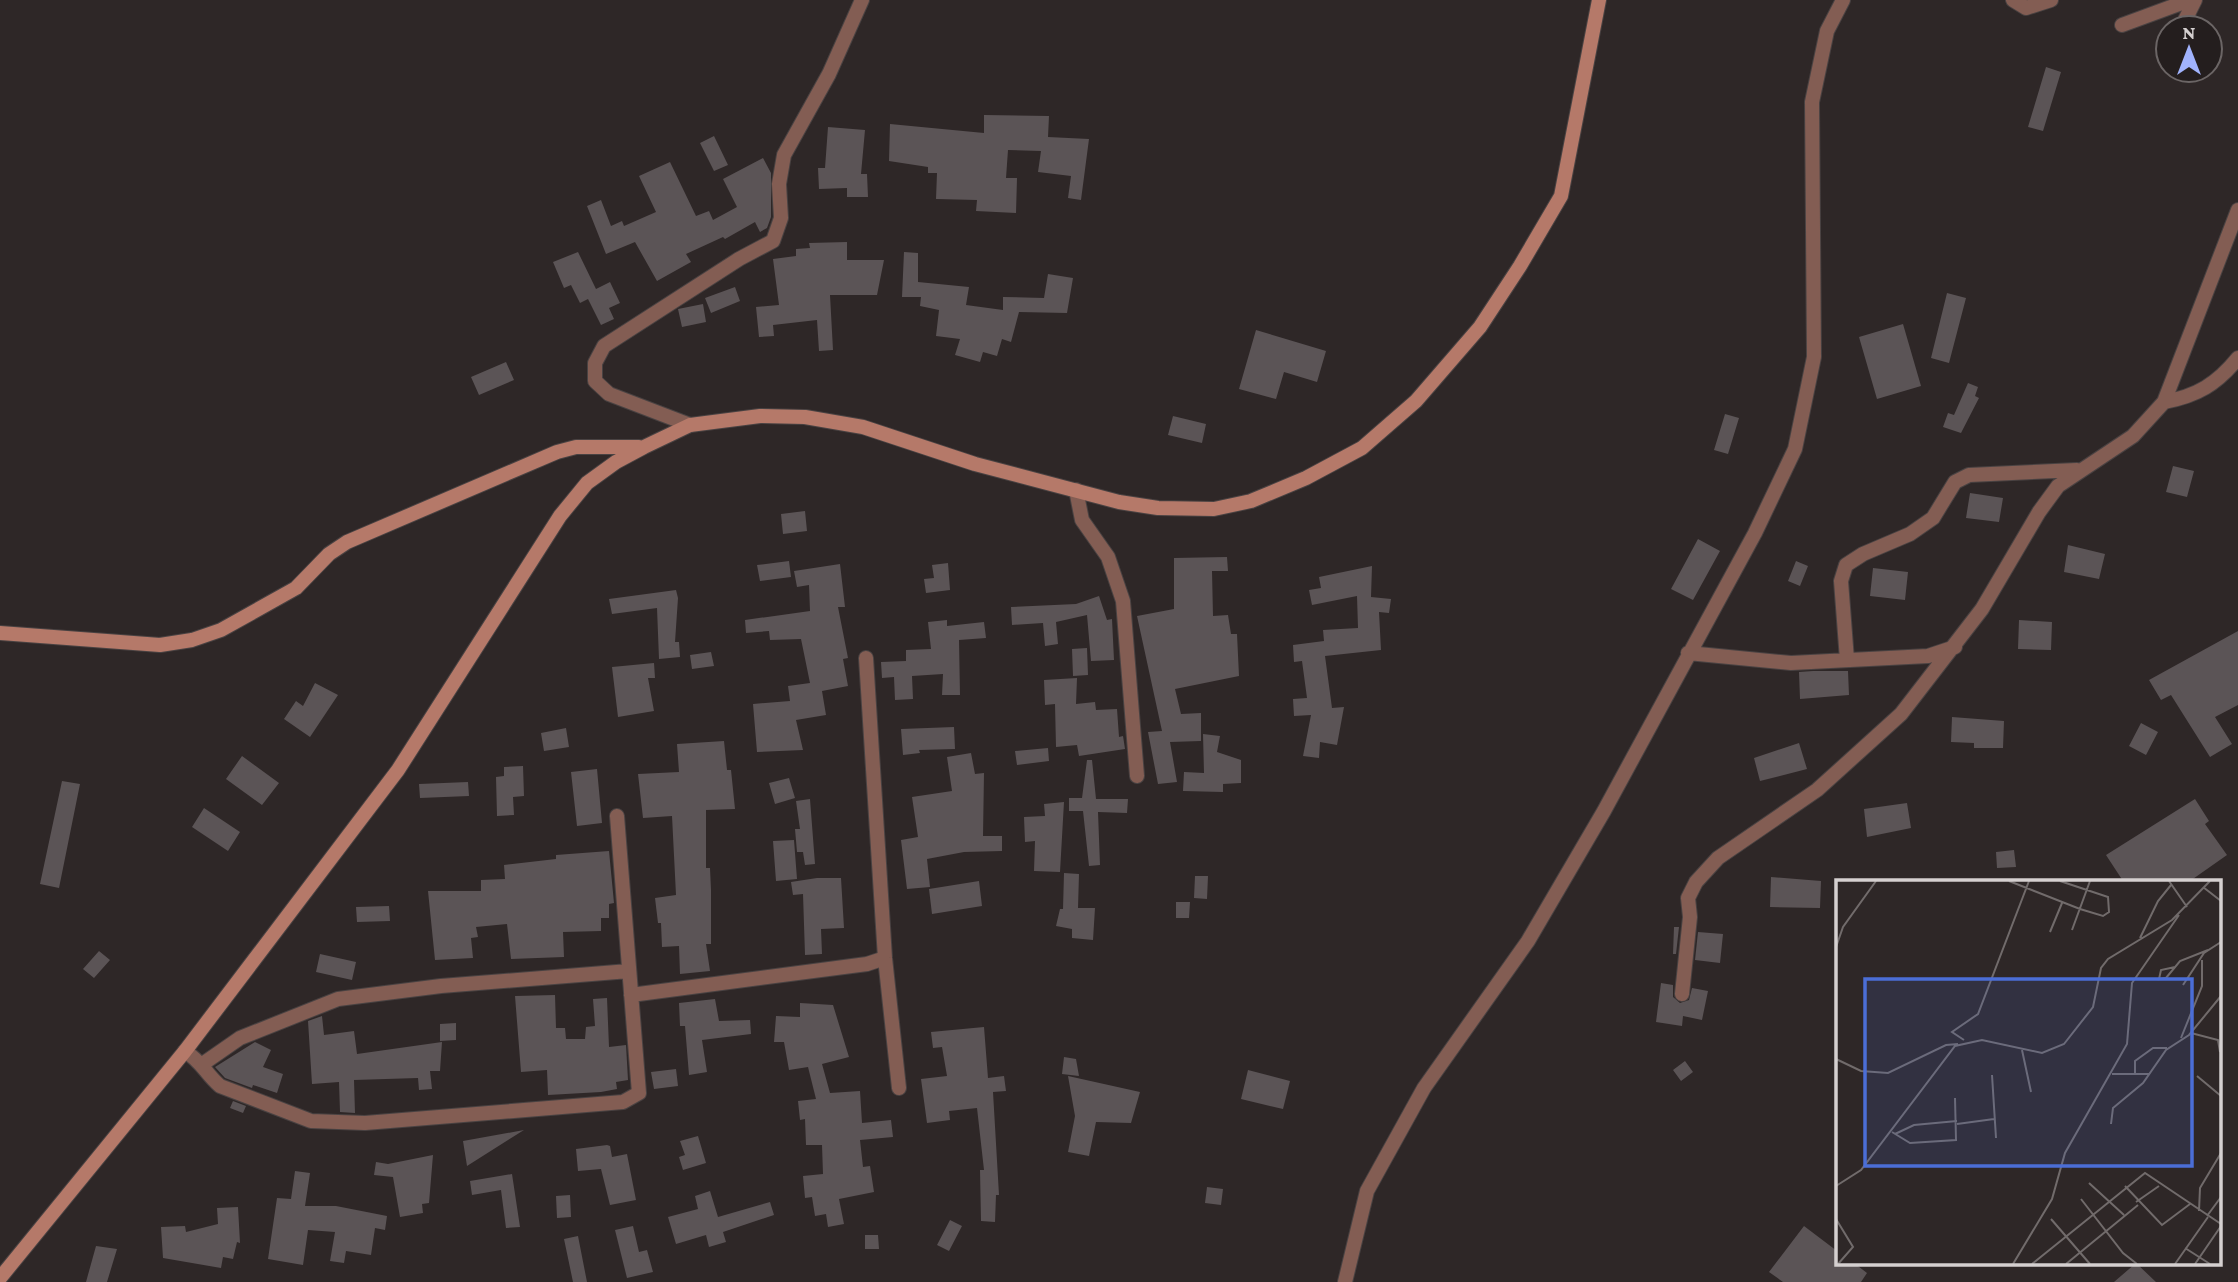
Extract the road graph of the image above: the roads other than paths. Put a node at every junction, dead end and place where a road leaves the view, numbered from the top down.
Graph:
1 (862, 0) edge
2 (1599, 0) edge
3 (1843, 0) edge
4 (2013, 0) edge
5 (2051, 0) edge
6 (2193, 0) edge
7 (2122, 25) dead end
8 (2238, 210) edge
9 (2235, 366) edge
10 (2164, 402) junction
11 (690, 425) junction
12 (644, 447) junction
13 (2077, 470) junction
14 (1076, 490) junction
15 (0, 633) edge
16 (1956, 646) junction
17 (1688, 653) junction
18 (866, 658) dead end
19 (1847, 660) junction
20 (1137, 776) dead end
21 (617, 816) dead end
22 (885, 958) junction
23 (629, 971) junction
24 (1682, 994) dead end
25 (631, 995) junction
26 (185, 1051) junction
27 (204, 1063) junction
28 (899, 1088) dead end
29 (0, 1278) edge
30 (1345, 1282) edge

1 - 11 street
2 - 14 street
3 - 17 street
4 - 5 street
6 - 7 street
8 - 10 street
9 - 10 street
10 - 13 street
11 - 12 street
11 - 14 street
12 - 15 street
12 - 26 street
13 - 16 street
13 - 19 street
14 - 20 street
16 - 19 street
16 - 24 street
17 - 19 street
17 - 30 street
18 - 22 street
21 - 23 street
22 - 25 street
22 - 28 street
23 - 25 street
23 - 27 street
25 - 27 street
26 - 27 street
26 - 29 street

